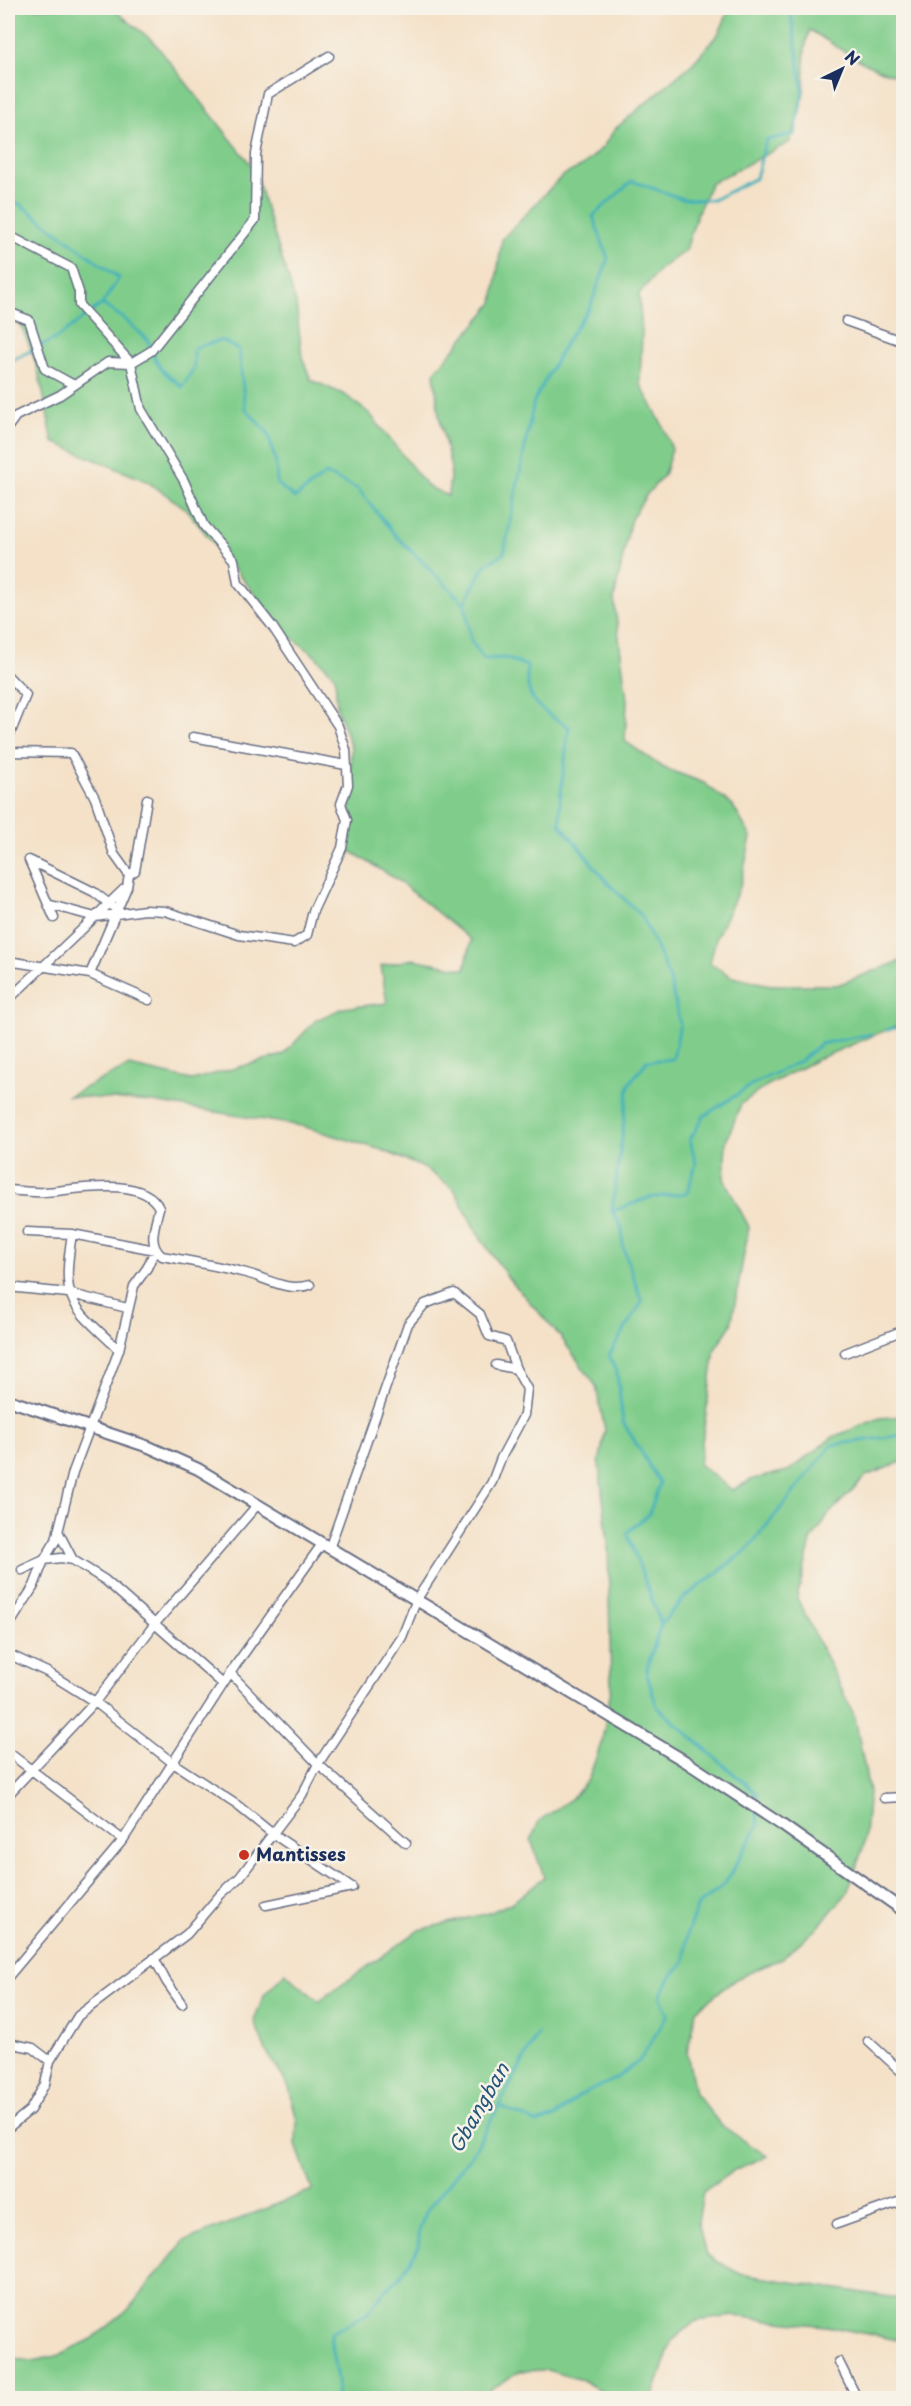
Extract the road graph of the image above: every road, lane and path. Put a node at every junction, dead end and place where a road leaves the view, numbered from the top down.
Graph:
1 (328, 56) dead end
2 (8, 235) edge
3 (8, 312) edge
4 (846, 321) dead end
5 (903, 342) edge
6 (130, 363) junction
7 (74, 385) junction
8 (8, 427) edge
9 (8, 676) edge
10 (193, 737) dead end
11 (8, 739) edge
12 (8, 752) edge
13 (346, 765) junction
14 (147, 800) dead end
15 (129, 875) junction
16 (127, 887) junction
17 (109, 904) junction
18 (51, 905) junction
19 (116, 913) junction
20 (95, 917) junction
21 (54, 918) dead end
22 (8, 961) edge
23 (41, 967) junction
24 (90, 974) junction
25 (8, 1000) edge
26 (149, 1000) dead end
27 (8, 1191) edge
28 (27, 1232) dead end
29 (72, 1234) junction
30 (155, 1250) junction
31 (310, 1285) dead end
32 (8, 1287) edge
33 (68, 1293) junction
34 (127, 1308) junction
35 (903, 1330) edge
36 (119, 1350) junction
37 (845, 1353) dead end
38 (496, 1365) dead end
39 (516, 1369) junction
40 (8, 1400) edge
41 (91, 1426) junction
42 (258, 1504) junction
43 (58, 1531) junction
44 (326, 1546) junction
45 (44, 1560) junction
46 (74, 1560) junction
47 (22, 1570) dead end
48 (417, 1599) junction
49 (154, 1625) junction
50 (8, 1627) edge
51 (8, 1654) edge
52 (230, 1673) junction
53 (223, 1684) junction
54 (95, 1701) junction
55 (8, 1752) edge
56 (173, 1763) junction
57 (318, 1764) junction
58 (30, 1769) junction
59 (8, 1795) edge
60 (903, 1797) edge
61 (884, 1798) dead end
62 (273, 1834) junction
63 (123, 1840) junction
64 (406, 1843) dead end
65 (266, 1905) dead end
66 (903, 1911) edge
67 (154, 1958) junction
68 (8, 1977) edge
69 (182, 2004) dead end
70 (868, 2041) dead end
71 (8, 2043) edge
72 (50, 2061) junction
73 (903, 2074) edge
74 (8, 2128) edge
75 (903, 2200) edge
76 (837, 2224) dead end
77 (838, 2362) dead end
78 (857, 2398) edge

1 - 6 street
2 - 6 street
3 - 7 street
4 - 5 street
6 - 7 street
6 - 13 street
7 - 8 street
9 - 11 street
10 - 13 street
12 - 15 street
13 - 19 street
14 - 15 street
15 - 16 street
16 - 17 street
16 - 19 street
17 - 18 street
17 - 19 street
17 - 20 street
18 - 20 street
18 - 21 street
19 - 20 street
19 - 24 street
20 - 23 street
22 - 23 street
23 - 24 street
23 - 25 street
24 - 26 street
27 - 30 street
28 - 29 street
29 - 30 street
29 - 33 street
30 - 31 street
30 - 34 street
32 - 33 street
33 - 34 street
33 - 36 street
34 - 36 street
35 - 37 street
36 - 41 street
38 - 39 street
39 - 44 street
39 - 48 street
40 - 41 street
41 - 42 street
41 - 43 street
42 - 44 street
42 - 49 street
43 - 45 street
43 - 46 street
44 - 48 street
44 - 52 street
45 - 46 street
45 - 47 street
45 - 50 street
46 - 49 street
48 - 57 street
48 - 66 street
49 - 53 street
49 - 54 street
51 - 54 street
52 - 53 street
52 - 57 street
53 - 56 street
54 - 56 street
54 - 58 street
55 - 58 street
56 - 62 street
56 - 63 street
57 - 62 street
57 - 64 street
58 - 59 street
58 - 63 street
60 - 61 street
62 - 65 street
62 - 67 street
63 - 68 street
67 - 69 street
67 - 72 street
70 - 73 street
71 - 72 street
72 - 74 street
75 - 76 street
77 - 78 street

